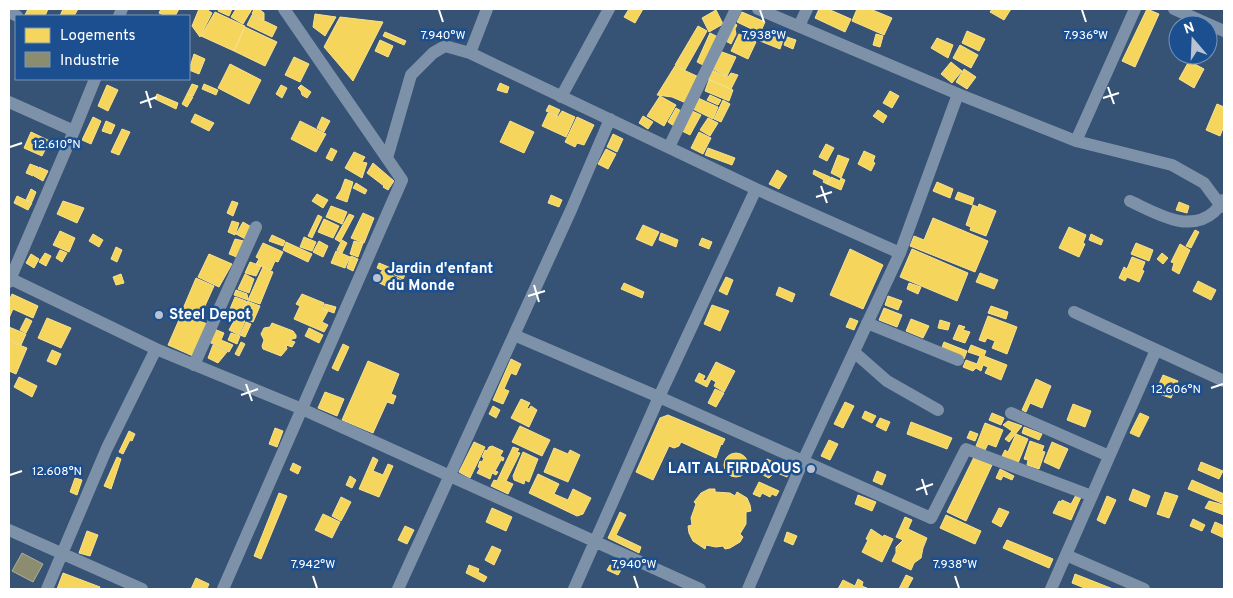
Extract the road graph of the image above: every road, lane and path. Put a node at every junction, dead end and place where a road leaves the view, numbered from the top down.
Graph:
1 (284, 9) edge
2 (487, 9) edge
3 (609, 9) edge
4 (736, 9) edge
5 (758, 9) edge
6 (807, 9) edge
7 (1135, 9) edge
8 (1174, 9) edge
9 (295, 14) edge
10 (799, 26) junction
11 (1224, 31) edge
12 (470, 53) junction
13 (95, 80) edge
14 (958, 94) junction
15 (561, 96) junction
16 (9, 102) edge
17 (610, 119) junction
18 (74, 131) junction
19 (1076, 141) junction
20 (669, 147) junction
21 (387, 158) junction
22 (756, 189) junction
23 (1130, 201) dead end
24 (1223, 203) edge
25 (256, 227) dead end
26 (900, 253) junction
27 (9, 280) edge
28 (1074, 312) dead end
29 (867, 323) junction
30 (514, 335) junction
31 (156, 349) junction
32 (1156, 350) junction
33 (854, 352) junction
34 (958, 360) dead end
35 (194, 365) junction
36 (1224, 380) edge
37 (659, 397) junction
38 (302, 410) junction
39 (938, 410) dead end
40 (1010, 413) dead end
41 (1109, 456) junction
42 (802, 461) junction
43 (450, 476) junction
44 (1092, 496) junction
45 (9, 530) edge
46 (595, 542) junction
47 (63, 555) junction
48 (1066, 556) junction
49 (47, 589) edge
50 (142, 589) edge
51 (223, 589) edge
52 (398, 589) edge
53 (574, 589) edge
54 (700, 589) edge
55 (748, 589) edge
56 (1051, 589) edge
57 (1144, 589) edge

1 - 9 street
2 - 12 street
3 - 15 street
4 - 20 street
5 - 10 street
6 - 10 street
7 - 19 street
8 - 11 street
9 - 21 street
10 - 14 street
12 - 15 street
12 - 21 street
13 - 18 street
14 - 19 street
14 - 26 street
15 - 17 street
16 - 18 street
17 - 20 street
17 - 30 street
18 - 27 street
19 - 24 street
20 - 22 street
21 - 38 street
22 - 26 street
22 - 37 street
23 - 24 street
25 - 35 street
26 - 29 street
27 - 31 street
28 - 32 street
29 - 33 street
29 - 34 street
30 - 37 street
30 - 43 street
31 - 35 street
31 - 47 street
32 - 36 street
32 - 41 street
33 - 39 street
33 - 42 street
35 - 38 street
37 - 42 street
37 - 46 street
38 - 43 street
38 - 51 street
40 - 41 street
41 - 44 street
42 - 44 street
42 - 55 street
43 - 46 street
43 - 52 street
44 - 48 street
45 - 47 street
46 - 53 street
46 - 54 street
47 - 49 street
47 - 50 street
48 - 56 street
48 - 57 street

